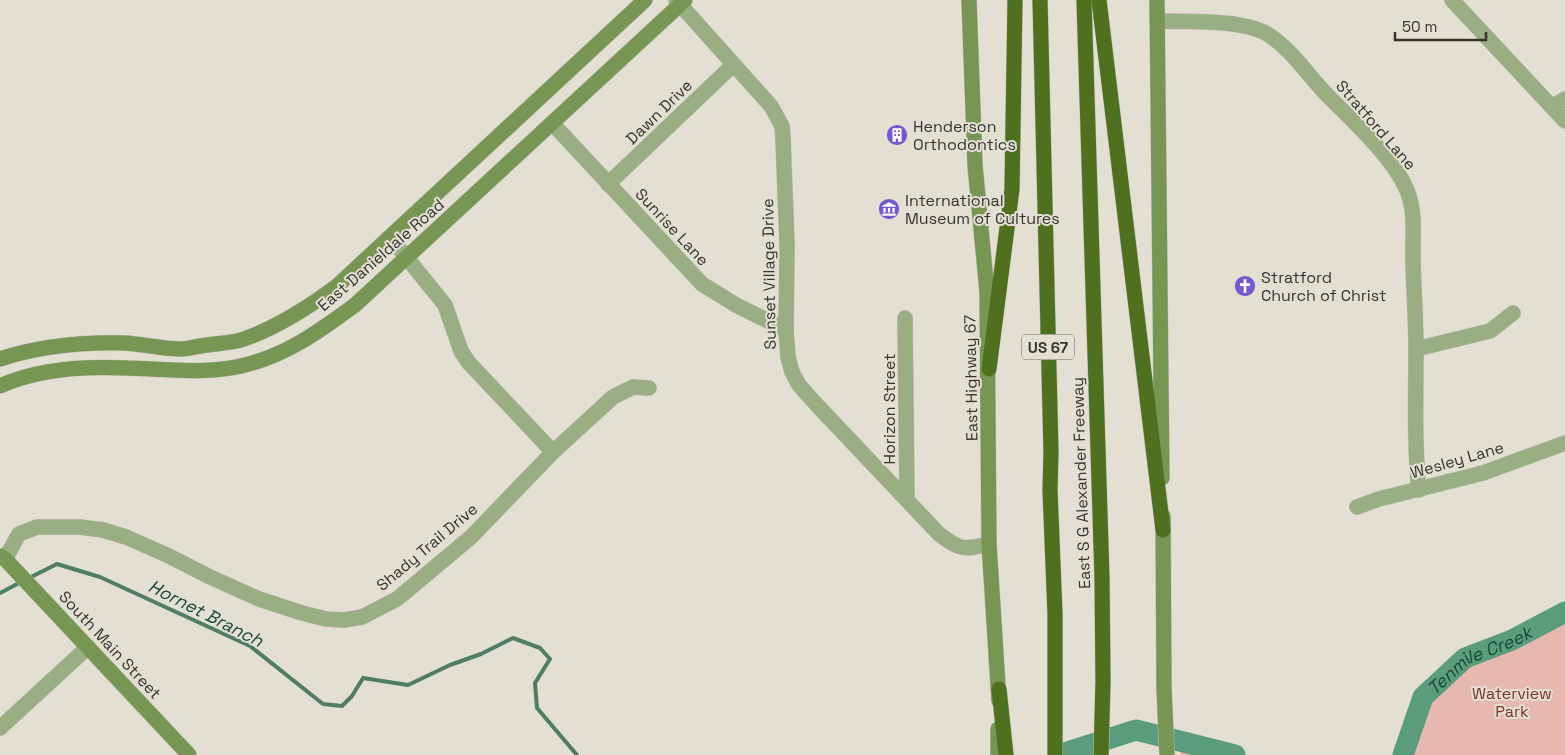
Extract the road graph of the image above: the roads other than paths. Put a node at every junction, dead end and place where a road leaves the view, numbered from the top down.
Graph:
1 (645, 0) edge
2 (970, 0) edge
3 (1015, 0) edge
4 (1040, 0) edge
5 (1084, 0) edge
6 (1099, 0) edge
7 (1157, 0) edge
8 (1452, 0) edge
9 (680, 2) edge
10 (1158, 21) junction
11 (598, 43) junction
12 (617, 63) junction
13 (733, 65) junction
14 (1559, 103) edge
15 (1565, 121) edge
16 (552, 124) junction
17 (608, 184) junction
18 (390, 237) junction
19 (407, 258) junction
20 (1513, 313) dead end
21 (905, 318) dead end
22 (786, 330) junction
23 (1416, 349) junction
24 (0, 360) edge
25 (989, 369) junction
26 (0, 386) edge
27 (649, 388) dead end
28 (1565, 443) edge
29 (553, 452) junction
30 (1419, 490) junction
31 (907, 500) junction
32 (1357, 507) dead end
33 (1163, 530) junction
34 (0, 544) edge
35 (989, 544) junction
36 (3, 558) edge
37 (88, 647) junction
38 (999, 689) junction
39 (0, 728) edge
40 (189, 755) edge
41 (998, 755) edge
42 (1006, 755) edge
43 (1055, 755) edge
44 (1101, 755) edge
45 (1167, 755) edge

1 - 11 main road, East Danieldale Road
2 - 25 main road, East Highway 67
3 - 25 highway
4 - 43 highway, East S G Alexander Freeway / US 67
5 - 44 highway, East S G Alexander Freeway / US 67
6 - 33 highway
7 - 10 main road
8 - 14 street
9 - 12 main road, East Danieldale Road
9 - 13 street, Sunset Village Drive
10 - 23 street, Stratford Lane
10 - 33 main road
11 - 12 main road
11 - 18 main road, East Danieldale Road
12 - 16 main road, East Danieldale Road
13 - 17 street, Dawn Drive
13 - 22 street, Sunset Village Drive
14 - 15 street
16 - 17 street, Sunrise Lane
16 - 19 main road, East Danieldale Road
17 - 22 street, Sunrise Lane
18 - 19 street
18 - 24 main road, East Danieldale Road
19 - 26 main road, East Danieldale Road
19 - 29 street
20 - 23 street
21 - 31 street, Horizon Street
22 - 31 street, Sunset Village Drive
23 - 30 street, Stratford Lane
25 - 35 main road, East Highway 67
27 - 29 street, Shady Trail Drive
28 - 30 street, Wesley Lane
29 - 36 street, Shady Trail Drive
30 - 32 street, Wesley Lane
31 - 35 street, Sunset Village Drive
33 - 45 main road
34 - 36 main road, South Main Street
35 - 38 main road, East Highway 67
36 - 37 main road, South Main Street
37 - 39 street
37 - 40 main road, South Main Street
38 - 41 main road, East Highway 67
38 - 42 highway

